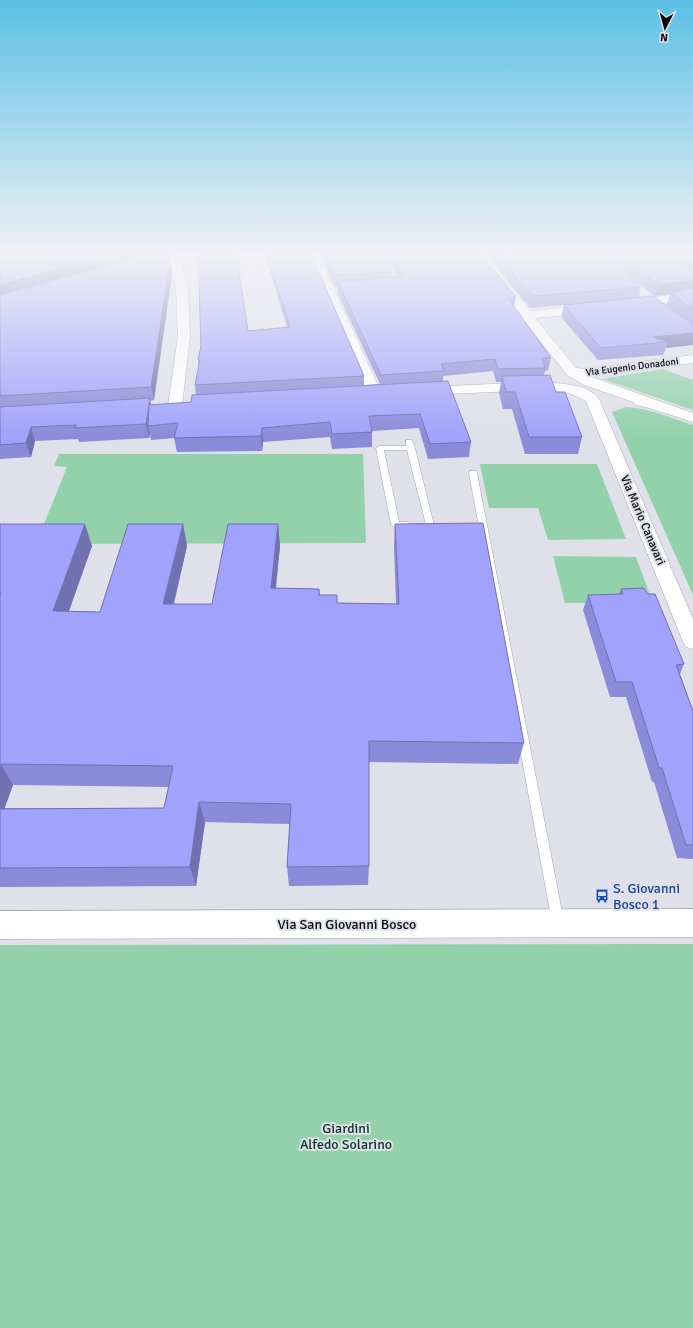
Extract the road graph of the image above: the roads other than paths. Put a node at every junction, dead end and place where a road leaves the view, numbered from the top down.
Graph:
1 (183, 314) edge
2 (341, 314) edge
3 (538, 314) edge
4 (528, 315) joint
5 (693, 359) edge
6 (572, 372) junction
7 (542, 386) junction
8 (411, 392) edge
9 (389, 393) edge
10 (374, 394) junction
11 (359, 395) edge
12 (592, 399) junction
13 (652, 404) junction
14 (190, 405) edge
15 (175, 406) junction
16 (159, 407) edge
17 (693, 418) edge
18 (410, 444) joint
19 (473, 472) dead end
20 (693, 642) edge
21 (693, 923) edge
22 (559, 924) junction
23 (0, 925) edge

1 - 15 street
2 - 10 street
3 - 4 street
4 - 6 street
5 - 6 street, Via Eugenio Donadoni
6 - 7 street
6 - 13 street
7 - 8 street
7 - 12 street
9 - 10 street
10 - 11 street
12 - 13 street
12 - 20 street, Via Mario Canavari
13 - 17 street
14 - 15 street
15 - 16 street
18 - 18 lane
19 - 22 lane
21 - 22 main road, Via San Giovanni Bosco
22 - 23 main road, Via San Giovanni Bosco

